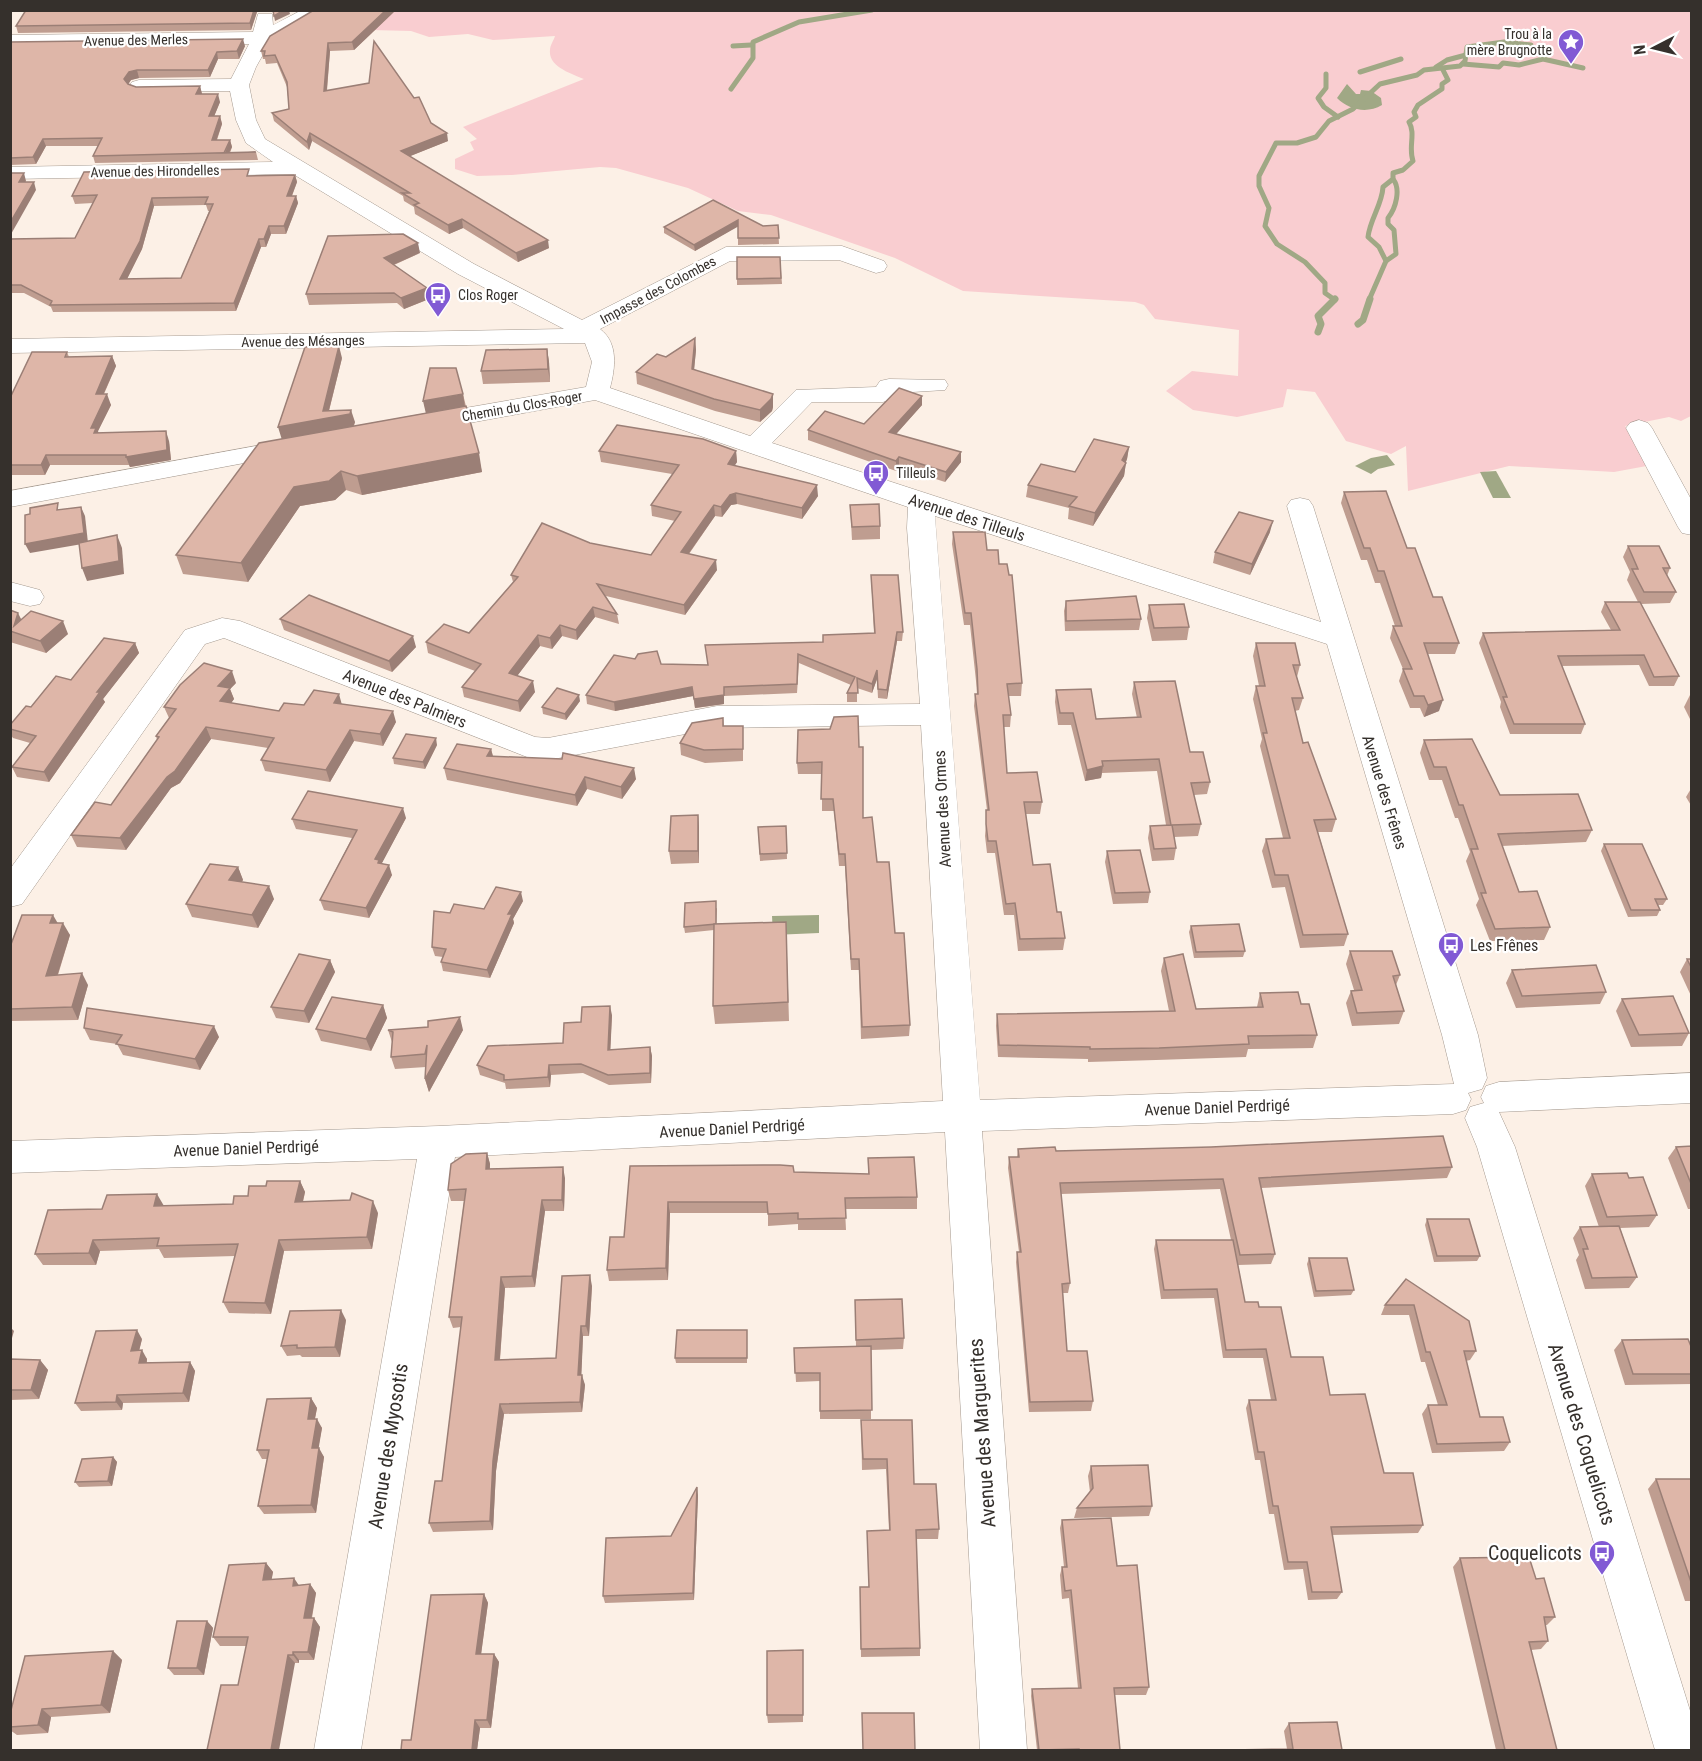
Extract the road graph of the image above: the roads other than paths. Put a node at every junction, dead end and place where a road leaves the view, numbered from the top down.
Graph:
1 (269, 10) edge
2 (317, 10) edge
3 (262, 38) junction
4 (10, 41) edge
5 (239, 85) junction
6 (139, 86) edge
7 (299, 168) junction
8 (10, 173) edge
9 (876, 266) dead end
10 (582, 328) junction
11 (10, 330) edge
12 (10, 346) edge
13 (936, 385) dead end
14 (597, 392) junction
15 (404, 427) edge
16 (1639, 428) dead end
17 (313, 444) edge
18 (755, 446) junction
19 (10, 499) edge
20 (922, 502) junction
21 (1300, 506) dead end
22 (1692, 527) edge
23 (1339, 638) junction
24 (936, 714) junction
25 (10, 895) edge
26 (1692, 1088) edge
27 (1476, 1098) junction
28 (960, 1116) junction
29 (439, 1142) junction
30 (10, 1156) edge
31 (338, 1750) edge
32 (1004, 1750) edge
33 (1678, 1750) edge

1 - 3 street
2 - 3 street
3 - 4 street, Avenue des Merles
3 - 5 street
5 - 6 street
5 - 7 street
7 - 8 street, Avenue des Hirondelles
7 - 10 street
9 - 10 street, Impasse des Colombes
10 - 11 street, Avenue des Mésanges
10 - 12 street, Avenue des Mésanges
10 - 14 street, Chemin du Clos-Roger
13 - 18 street
14 - 15 street, Chemin du Clos-Roger
14 - 18 street, Avenue des Tilleuls
16 - 22 street
17 - 19 street
18 - 20 street, Avenue des Tilleuls
20 - 23 street, Avenue des Tilleuls
20 - 24 street, Avenue des Ormes
21 - 23 street, Avenue des Frênes
23 - 27 street, Avenue des Frênes
24 - 25 street, Avenue des Palmiers
24 - 28 street, Avenue des Ormes
26 - 27 street, Avenue Daniel Perdrigé
27 - 28 street, Avenue Daniel Perdrigé
27 - 33 street, Avenue des Coquelicots
28 - 29 street, Avenue Daniel Perdrigé
28 - 32 street, Avenue des Marguerites
29 - 30 street, Avenue Daniel Perdrigé
29 - 31 street, Avenue des Myosotis

